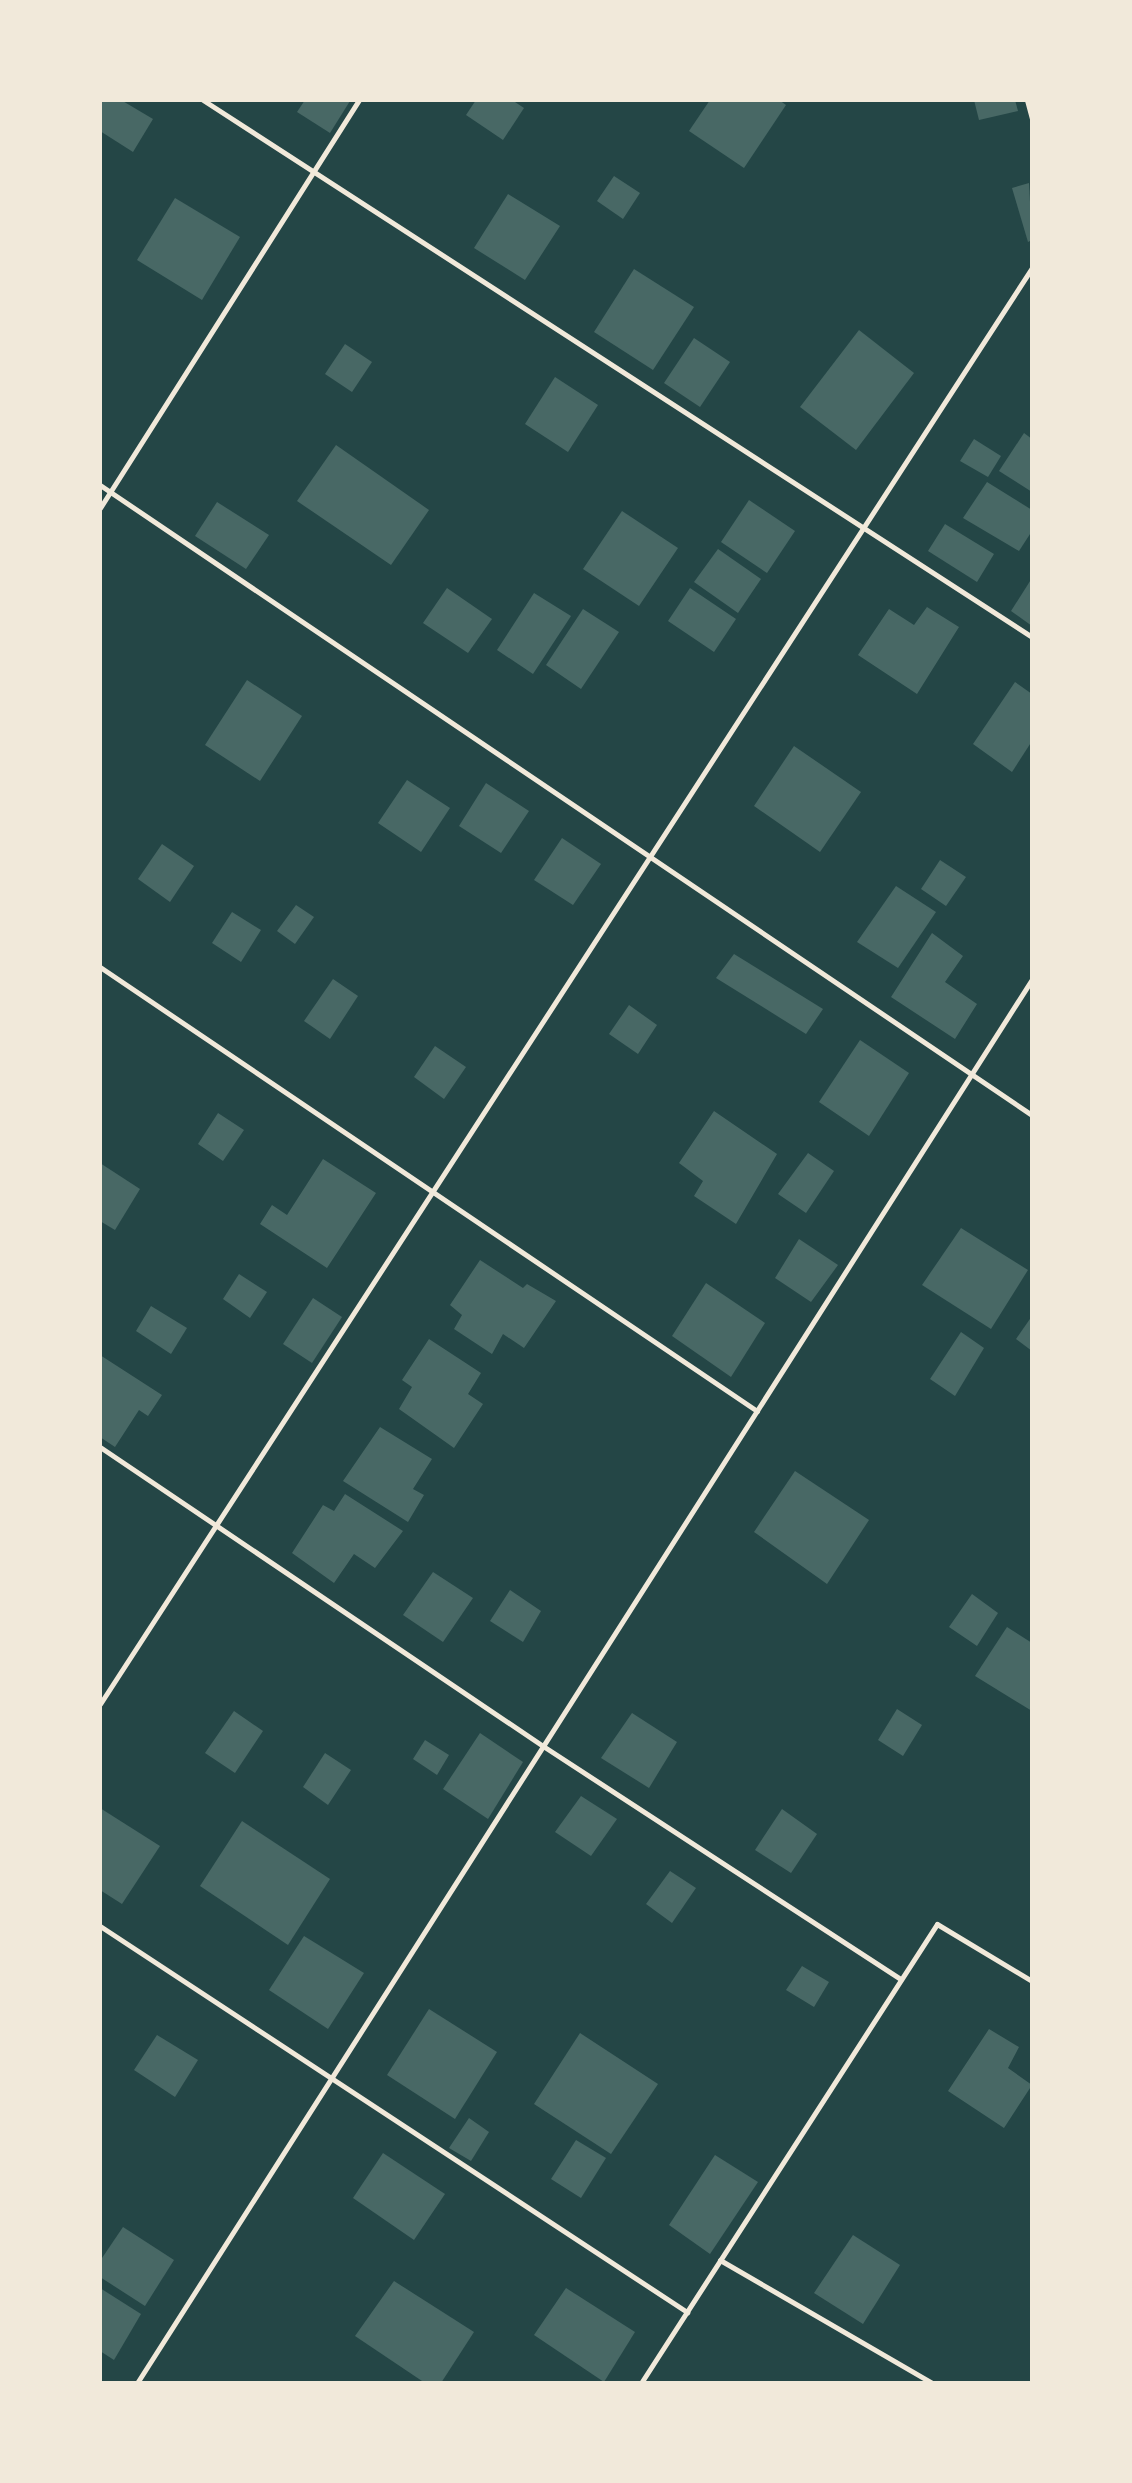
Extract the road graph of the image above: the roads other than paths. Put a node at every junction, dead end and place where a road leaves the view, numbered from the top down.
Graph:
1 (204, 100) edge
2 (359, 100) edge
3 (1027, 100) edge
4 (1032, 119) edge
5 (313, 171) junction
6 (1032, 268) edge
7 (100, 485) edge
8 (110, 492) junction
9 (100, 508) edge
10 (864, 527) junction
11 (1032, 637) edge
12 (650, 857) junction
13 (100, 967) edge
14 (1032, 978) edge
15 (971, 1074) junction
16 (1032, 1115) edge
17 (434, 1189) junction
18 (757, 1411) junction
19 (100, 1447) edge
20 (216, 1525) junction
21 (100, 1704) edge
22 (543, 1746) junction
23 (100, 1926) edge
24 (901, 1979) junction
25 (1032, 1981) edge
26 (332, 2078) junction
27 (720, 2260) junction
28 (687, 2312) junction
29 (137, 2383) edge
30 (640, 2383) edge
31 (932, 2383) edge

1 - 5 lane
2 - 5 lane
3 - 4 lane
5 - 8 lane
5 - 10 lane
6 - 10 lane
7 - 8 lane
8 - 9 lane
8 - 12 lane
10 - 11 lane
10 - 12 lane
12 - 15 lane
12 - 17 lane
13 - 17 lane
14 - 15 lane
15 - 16 lane
15 - 18 lane
17 - 18 lane
17 - 20 lane
18 - 22 lane
19 - 20 lane
20 - 21 lane
20 - 22 lane
22 - 24 lane
22 - 26 lane
23 - 26 lane
24 - 25 lane
24 - 27 lane
26 - 28 lane
26 - 29 lane
27 - 28 lane
27 - 31 lane
28 - 30 lane

